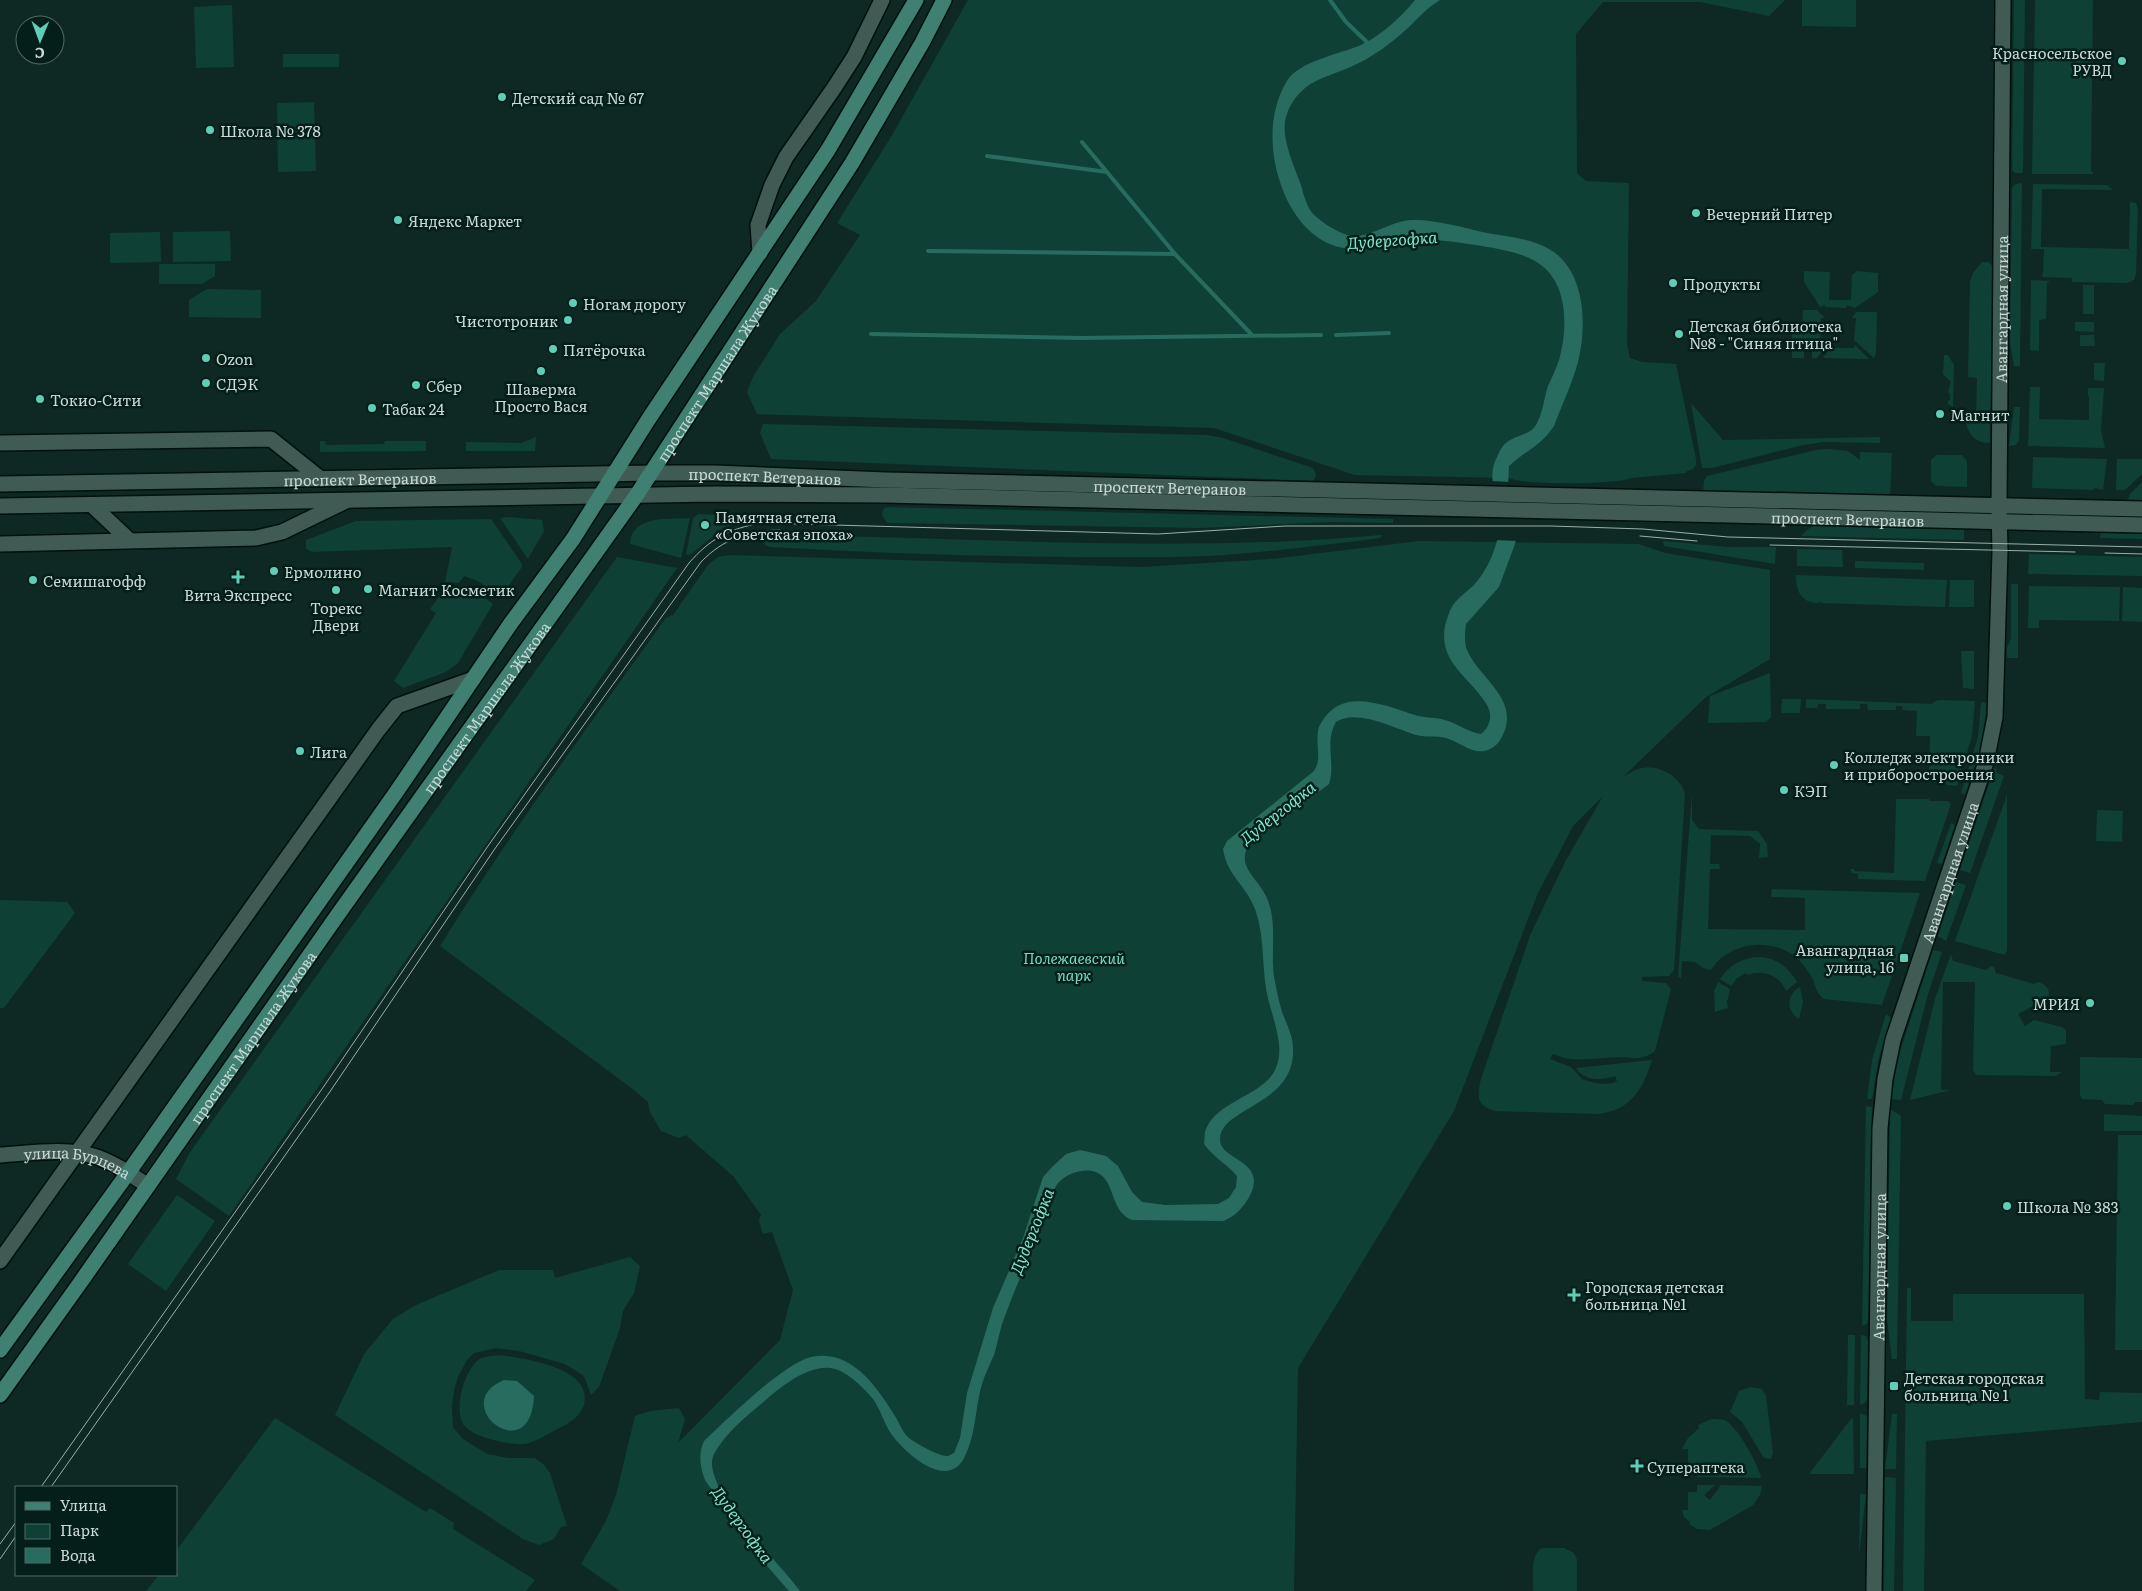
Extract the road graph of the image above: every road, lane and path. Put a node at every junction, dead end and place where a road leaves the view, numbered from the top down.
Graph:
1 (882, 0) edge
2 (916, 0) edge
3 (944, 0) edge
4 (2003, 0) edge
5 (760, 253) junction
6 (0, 443) edge
7 (613, 473) junction
8 (652, 473) junction
9 (321, 479) junction
10 (0, 484) edge
11 (600, 496) junction
12 (636, 496) junction
13 (346, 501) junction
14 (1470, 501) junction
15 (92, 505) junction
16 (0, 506) edge
17 (2142, 509) edge
18 (1999, 514) junction
19 (2142, 525) edge
20 (129, 540) junction
21 (0, 544) edge
22 (473, 679) junction
23 (77, 1153) junction
24 (0, 1155) edge
25 (128, 1173) junction
26 (148, 1186) junction
27 (0, 1261) edge
28 (0, 1350) edge
29 (0, 1395) edge
30 (1874, 1591) edge

1 - 5 main road
2 - 5 main road, проспект Маршала Жукова
3 - 8 main road, проспект Маршала Жукова
4 - 18 main road, Авангардная улица
5 - 7 main road, проспект Маршала Жукова
6 - 9 main road
7 - 8 main road, проспект Ветеранов
7 - 9 main road, проспект Ветеранов
7 - 11 main road, проспект Маршала Жукова
8 - 12 main road, проспект Маршала Жукова
8 - 14 main road, проспект Ветеранов
9 - 10 main road, проспект Ветеранов
11 - 12 main road, проспект Ветеранов
11 - 13 main road, проспект Ветеранов
11 - 22 main road, проспект Маршала Жукова
12 - 14 main road, проспект Ветеранов
12 - 26 main road, проспект Маршала Жукова
13 - 15 main road, проспект Ветеранов
13 - 20 main road
14 - 18 main road, проспект Ветеранов
15 - 16 main road, проспект Ветеранов
15 - 20 main road
17 - 18 main road, проспект Ветеранов
18 - 19 main road, проспект Ветеранов
18 - 30 main road, Авангардная улица
20 - 21 main road
22 - 23 main road
22 - 25 main road, проспект Маршала Жукова
23 - 24 main road, улица Бурцева
23 - 25 main road, улица Бурцева
23 - 27 main road
25 - 26 main road, улица Бурцева
25 - 28 main road, проспект Маршала Жукова
26 - 29 main road, проспект Маршала Жукова

